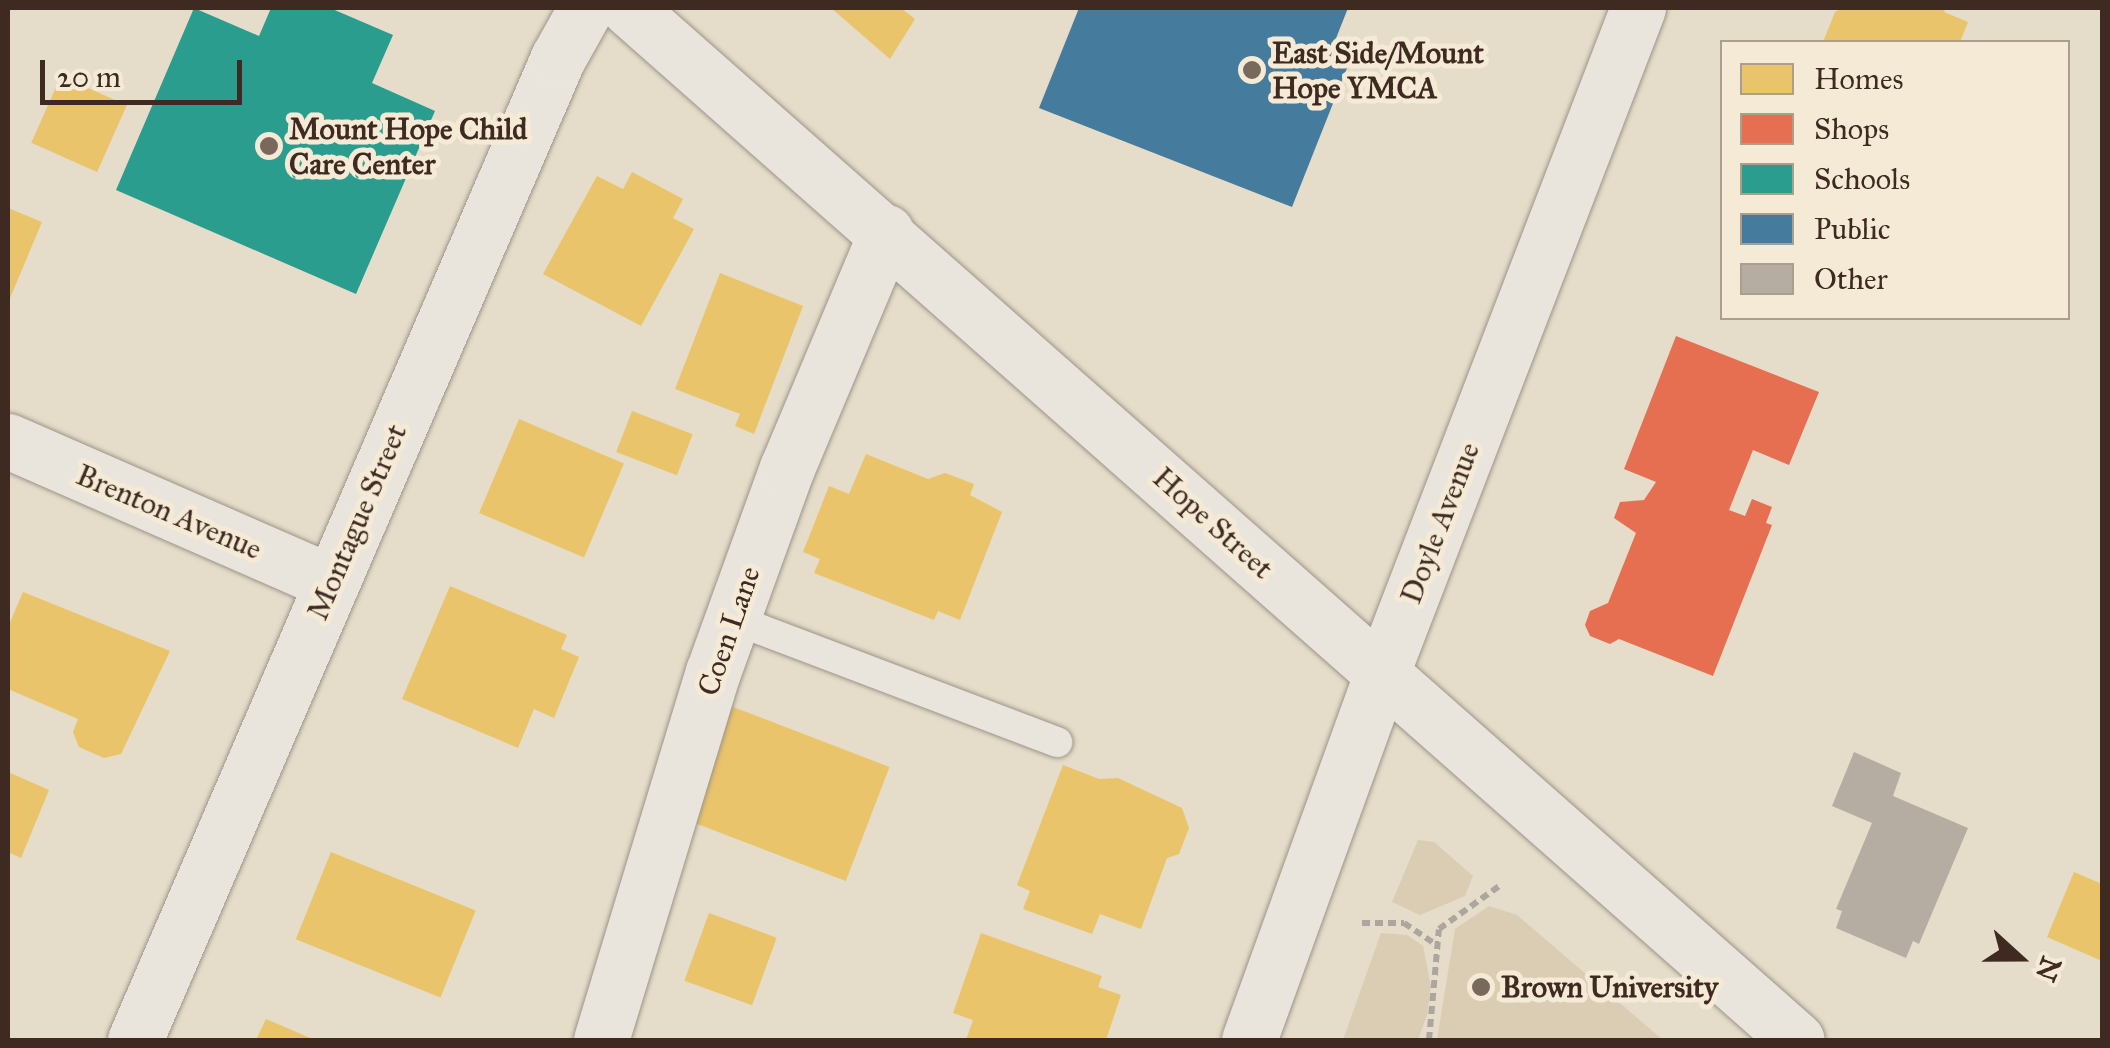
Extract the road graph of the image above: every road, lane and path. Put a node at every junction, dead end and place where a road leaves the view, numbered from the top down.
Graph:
1 (586, 8) edge
2 (628, 8) edge
3 (1638, 8) edge
4 (886, 232) junction
5 (8, 441) edge
6 (331, 582) junction
7 (732, 619) junction
8 (1382, 675) junction
9 (1057, 742) dead end
10 (1502, 884) dead end
11 (1362, 924) dead end
12 (1438, 946) junction
13 (135, 1040) edge
14 (601, 1040) edge
15 (1249, 1040) edge
16 (1429, 1040) edge
17 (1797, 1040) edge

1 - 6 street, Montague Street
2 - 4 street, Hope Street
3 - 8 street, Doyle Avenue
4 - 7 street, Coen Lane
4 - 8 street, Hope Street
5 - 6 street, Brenton Avenue
6 - 13 street, Montague Street
7 - 9 lane
7 - 14 street, Coen Lane
8 - 15 street, Doyle Avenue
8 - 17 street, Hope Street
10 - 12 path
11 - 12 path
12 - 16 path

